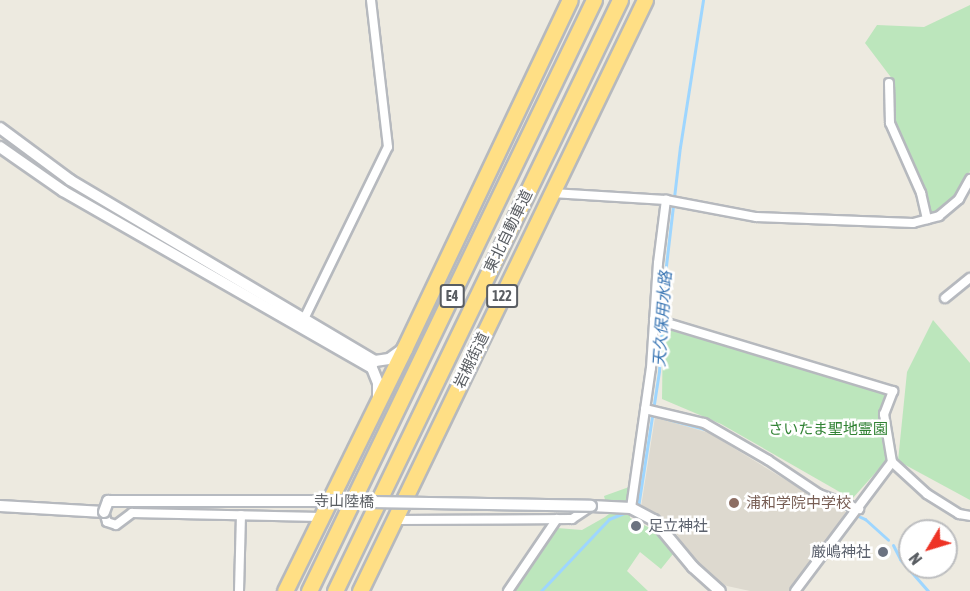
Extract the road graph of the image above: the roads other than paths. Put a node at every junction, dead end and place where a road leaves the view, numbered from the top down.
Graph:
1 (371, 0) edge
2 (570, 0) edge
3 (594, 0) edge
4 (620, 0) edge
5 (645, 0) edge
6 (889, 83) dead end
7 (0, 128) edge
8 (0, 147) edge
9 (970, 179) edge
10 (552, 193) junction
11 (666, 200) junction
12 (927, 219) junction
13 (970, 278) edge
14 (945, 298) dead end
15 (304, 319) junction
16 (654, 319) junction
17 (404, 349) junction
18 (378, 402) junction
19 (645, 409) junction
20 (892, 462) junction
21 (0, 506) edge
22 (591, 506) junction
23 (631, 508) junction
24 (859, 509) junction
25 (104, 512) junction
26 (241, 515) junction
27 (970, 516) edge
28 (321, 517) junction
29 (556, 519) junction
30 (394, 520) junction
31 (718, 590) edge
32 (239, 591) edge
33 (285, 591) edge
34 (309, 591) edge
35 (335, 591) edge
36 (360, 591) edge
37 (508, 591) edge
38 (795, 591) edge

1 - 15 street
2 - 17 highway
3 - 34 highway, 東北自動車道 / E4
4 - 35 highway, 東北自動車道 / E4
5 - 10 highway, 岩槻街道 / 122
6 - 12 street
7 - 15 street
8 - 18 street
9 - 12 street
10 - 11 street
10 - 30 highway, 岩槻街道 / 122
11 - 12 street
11 - 16 street
13 - 14 street
15 - 17 street
16 - 19 street
16 - 20 street
17 - 18 highway
18 - 28 highway
19 - 23 street
19 - 24 street
20 - 24 street
20 - 27 street
21 - 25 street
22 - 23 street
22 - 25 street, 寺山陸橋, bridge
22 - 29 street
23 - 31 street
24 - 38 street
25 - 26 street
26 - 28 street
26 - 32 street
28 - 33 highway
29 - 30 street
29 - 37 street
30 - 36 highway, 岩槻街道 / 122

